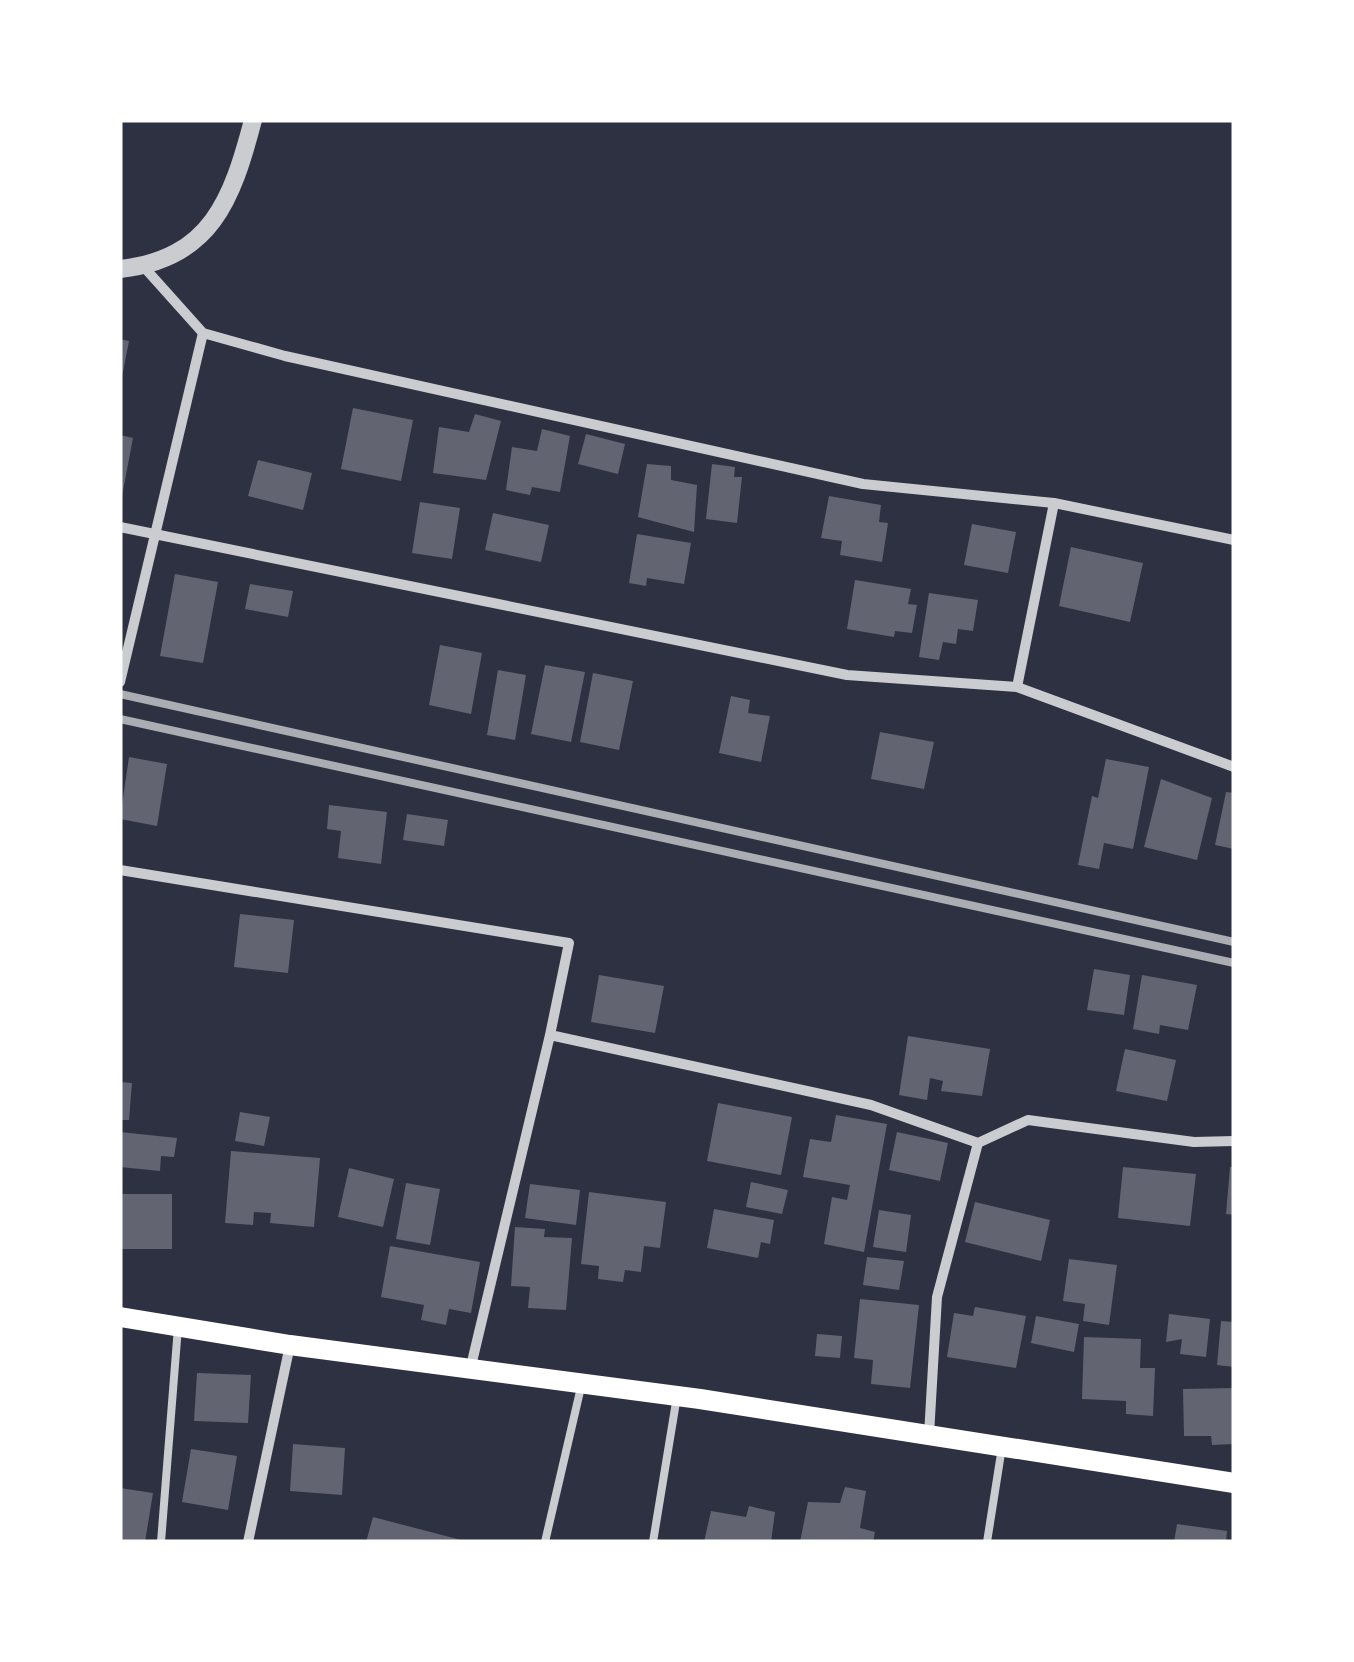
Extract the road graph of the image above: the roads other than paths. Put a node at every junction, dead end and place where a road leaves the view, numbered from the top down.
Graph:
1 (252, 120) edge
2 (143, 266) junction
3 (120, 269) edge
4 (203, 332) junction
5 (1054, 502) junction
6 (120, 527) edge
7 (156, 534) junction
8 (1234, 540) edge
9 (120, 682) edge
10 (1017, 687) junction
11 (1234, 767) edge
12 (120, 870) edge
13 (550, 1035) junction
14 (1234, 1141) edge
15 (978, 1142) junction
16 (120, 1317) edge
17 (178, 1327) junction
18 (290, 1346) junction
19 (470, 1366) junction
20 (582, 1382) junction
21 (677, 1396) junction
22 (929, 1435) junction
23 (1002, 1447) junction
24 (1234, 1483) edge
25 (161, 1542) edge
26 (248, 1542) edge
27 (544, 1542) edge
28 (653, 1542) edge
29 (987, 1542) edge

1 - 2 street
2 - 3 street
2 - 4 street
4 - 5 street
4 - 7 street
5 - 8 street
5 - 10 street
6 - 7 street
7 - 9 street
7 - 10 street
10 - 11 street
12 - 13 street
13 - 15 street
13 - 19 street
14 - 15 street
15 - 22 street
16 - 17 main road
17 - 18 main road
17 - 25 lane
18 - 19 main road
18 - 26 street
19 - 20 main road
20 - 21 main road
20 - 27 lane
21 - 22 main road
21 - 28 lane
22 - 23 main road
23 - 24 main road
23 - 29 lane

